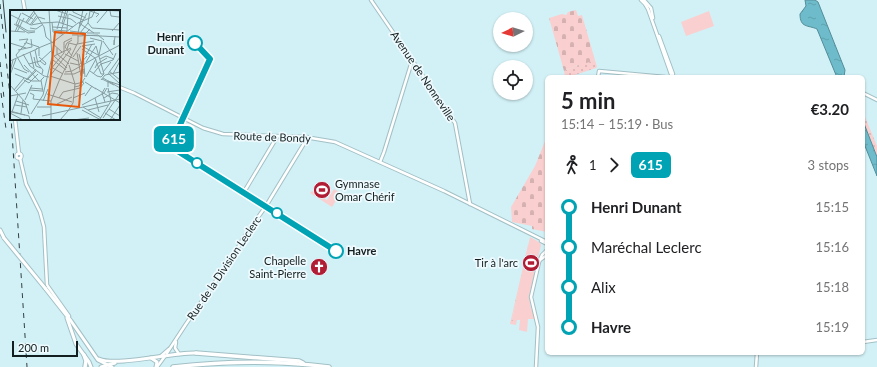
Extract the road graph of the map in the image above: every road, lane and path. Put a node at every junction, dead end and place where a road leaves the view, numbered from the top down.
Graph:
1 (23, 0) edge
2 (371, 0) edge
3 (640, 0) edge
4 (644, 0) edge
5 (25, 10) edge
6 (412, 60) junction
7 (598, 75) edge
8 (643, 75) edge
9 (671, 75) edge
10 (673, 75) edge
11 (120, 87) edge
12 (865, 94) edge
13 (877, 100) edge
14 (15, 120) edge
15 (277, 136) junction
16 (308, 137) junction
17 (382, 163) junction
18 (470, 205) junction
19 (266, 206) junction
20 (0, 230) edge
21 (545, 242) edge
22 (545, 252) edge
23 (545, 256) edge
24 (540, 260) junction
25 (46, 287) junction
26 (67, 317) junction
27 (71, 321) junction
28 (177, 338) junction
29 (877, 340) edge
30 (865, 342) edge
31 (171, 348) junction
32 (196, 353) joint
33 (167, 354) junction
34 (179, 354) junction
35 (84, 355) junction
36 (757, 355) edge
37 (161, 356) junction
38 (96, 357) junction
39 (151, 357) junction
40 (121, 362) junction
41 (304, 364) junction
42 (104, 365) edge
43 (84, 367) edge
44 (91, 367) edge
45 (112, 367) edge
46 (157, 367) edge
47 (173, 367) edge
48 (329, 367) edge
49 (536, 367) edge
50 (756, 367) edge

1 - 5 street
2 - 6 street, Avenue de Nonneville
3 - 9 street
4 - 10 street
6 - 17 street
6 - 18 street, Avenue de Nonneville
7 - 8 street
11 - 15 street, Route de Bondy
12 - 13 street
14 - 25 street
15 - 16 street, Route de Bondy
15 - 19 street
16 - 17 street, Route de Bondy
16 - 19 street, Rue de la Division Leclerc
17 - 18 street, Route de Bondy
18 - 21 street, Route de Bondy
19 - 28 street, Rue de la Division Leclerc
20 - 25 main road, bridge
22 - 24 street
23 - 24 street
24 - 49 street
25 - 26 main road
25 - 27 street
26 - 27 main road
26 - 35 main road
27 - 38 main road
28 - 31 street, Rue de la Division Leclerc
28 - 34 street
29 - 30 street
31 - 33 street, Rue de la Division Leclerc
31 - 37 street, Rue de la Division Leclerc
32 - 34 main road
32 - 41 highway
33 - 34 main road
33 - 37 main road
33 - 46 street, Rue de la Division Leclerc
35 - 43 highway
35 - 44 main road
36 - 50 street
37 - 39 main road
38 - 40 main road
38 - 42 main road
39 - 40 main road
39 - 46 main road, Rue de la Division Leclerc
40 - 42 main road
41 - 47 highway
41 - 48 highway
42 - 45 main road

